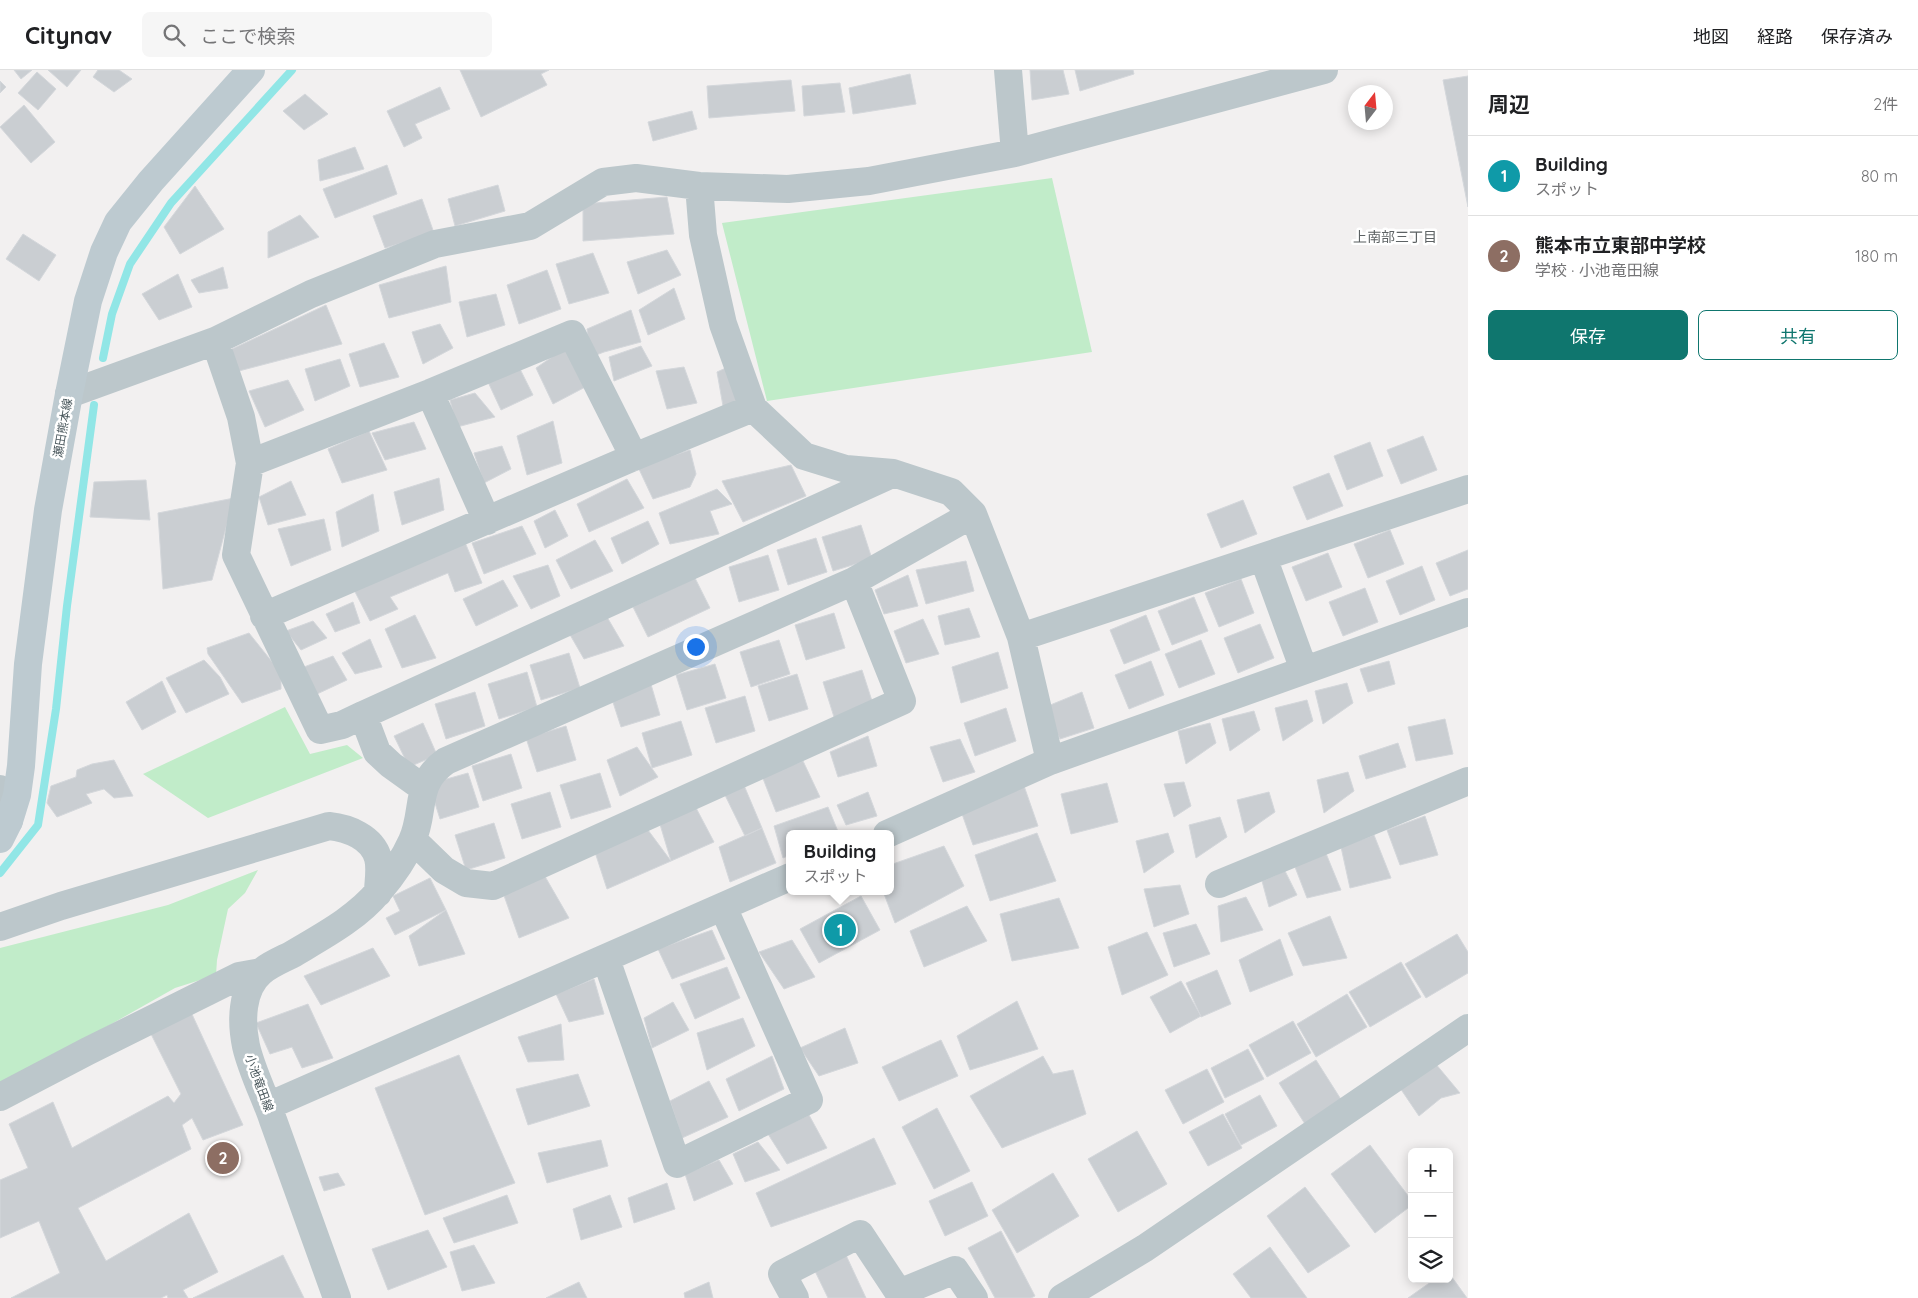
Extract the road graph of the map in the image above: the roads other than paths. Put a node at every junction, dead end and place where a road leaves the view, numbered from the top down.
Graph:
1 (251, 70) edge
2 (1008, 70) edge
3 (1324, 70) edge
4 (1015, 153) junction
5 (699, 186) junction
6 (215, 341) junction
7 (430, 393) junction
8 (69, 394) junction
9 (753, 408) junction
10 (634, 456) junction
11 (250, 463) junction
12 (893, 473) junction
13 (1468, 490) edge
14 (973, 514) junction
15 (487, 520) junction
16 (1263, 557) junction
17 (854, 581) junction
18 (1468, 612) edge
19 (264, 616) junction
20 (1021, 637) junction
21 (1304, 670) junction
22 (363, 715) junction
23 (1050, 761) junction
24 (1468, 781) edge
25 (423, 788) junction
26 (0, 789) edge
27 (5, 830) edge
28 (894, 830) edge
29 (413, 840) junction
30 (786, 879) edge
31 (1219, 884) dead end
32 (378, 893) junction
33 (723, 907) junction
34 (0, 927) edge
35 (606, 959) junction
36 (261, 972) junction
37 (1468, 1028) edge
38 (0, 1097) edge
39 (268, 1106) junction
40 (788, 1296) edge
41 (337, 1298) edge
42 (974, 1298) edge
43 (1062, 1298) edge

1 - 8 main road, 瀬田熊本線
2 - 4 street
3 - 4 street
4 - 5 street
5 - 6 street
5 - 9 street
6 - 8 street
6 - 11 street
7 - 10 street
7 - 11 street
7 - 15 street
8 - 27 main road, 瀬田熊本線
9 - 10 street
9 - 12 street
10 - 15 street
11 - 19 street
12 - 14 street
12 - 22 street
13 - 16 street
14 - 17 street
14 - 20 street
15 - 19 street
16 - 20 street
16 - 21 street
17 - 25 street
17 - 29 street
18 - 21 street
19 - 22 street
20 - 23 street
21 - 23 street
22 - 25 street
23 - 28 street
24 - 31 street
25 - 29 street, 小池竜田線
26 - 27 street
29 - 32 street, 小池竜田線
30 - 33 street
32 - 34 street
32 - 36 street, 小池竜田線
33 - 35 street
33 - 35 street
35 - 39 street
36 - 38 street
36 - 39 street, 小池竜田線
37 - 43 street
39 - 41 street, 小池竜田線
40 - 42 street

